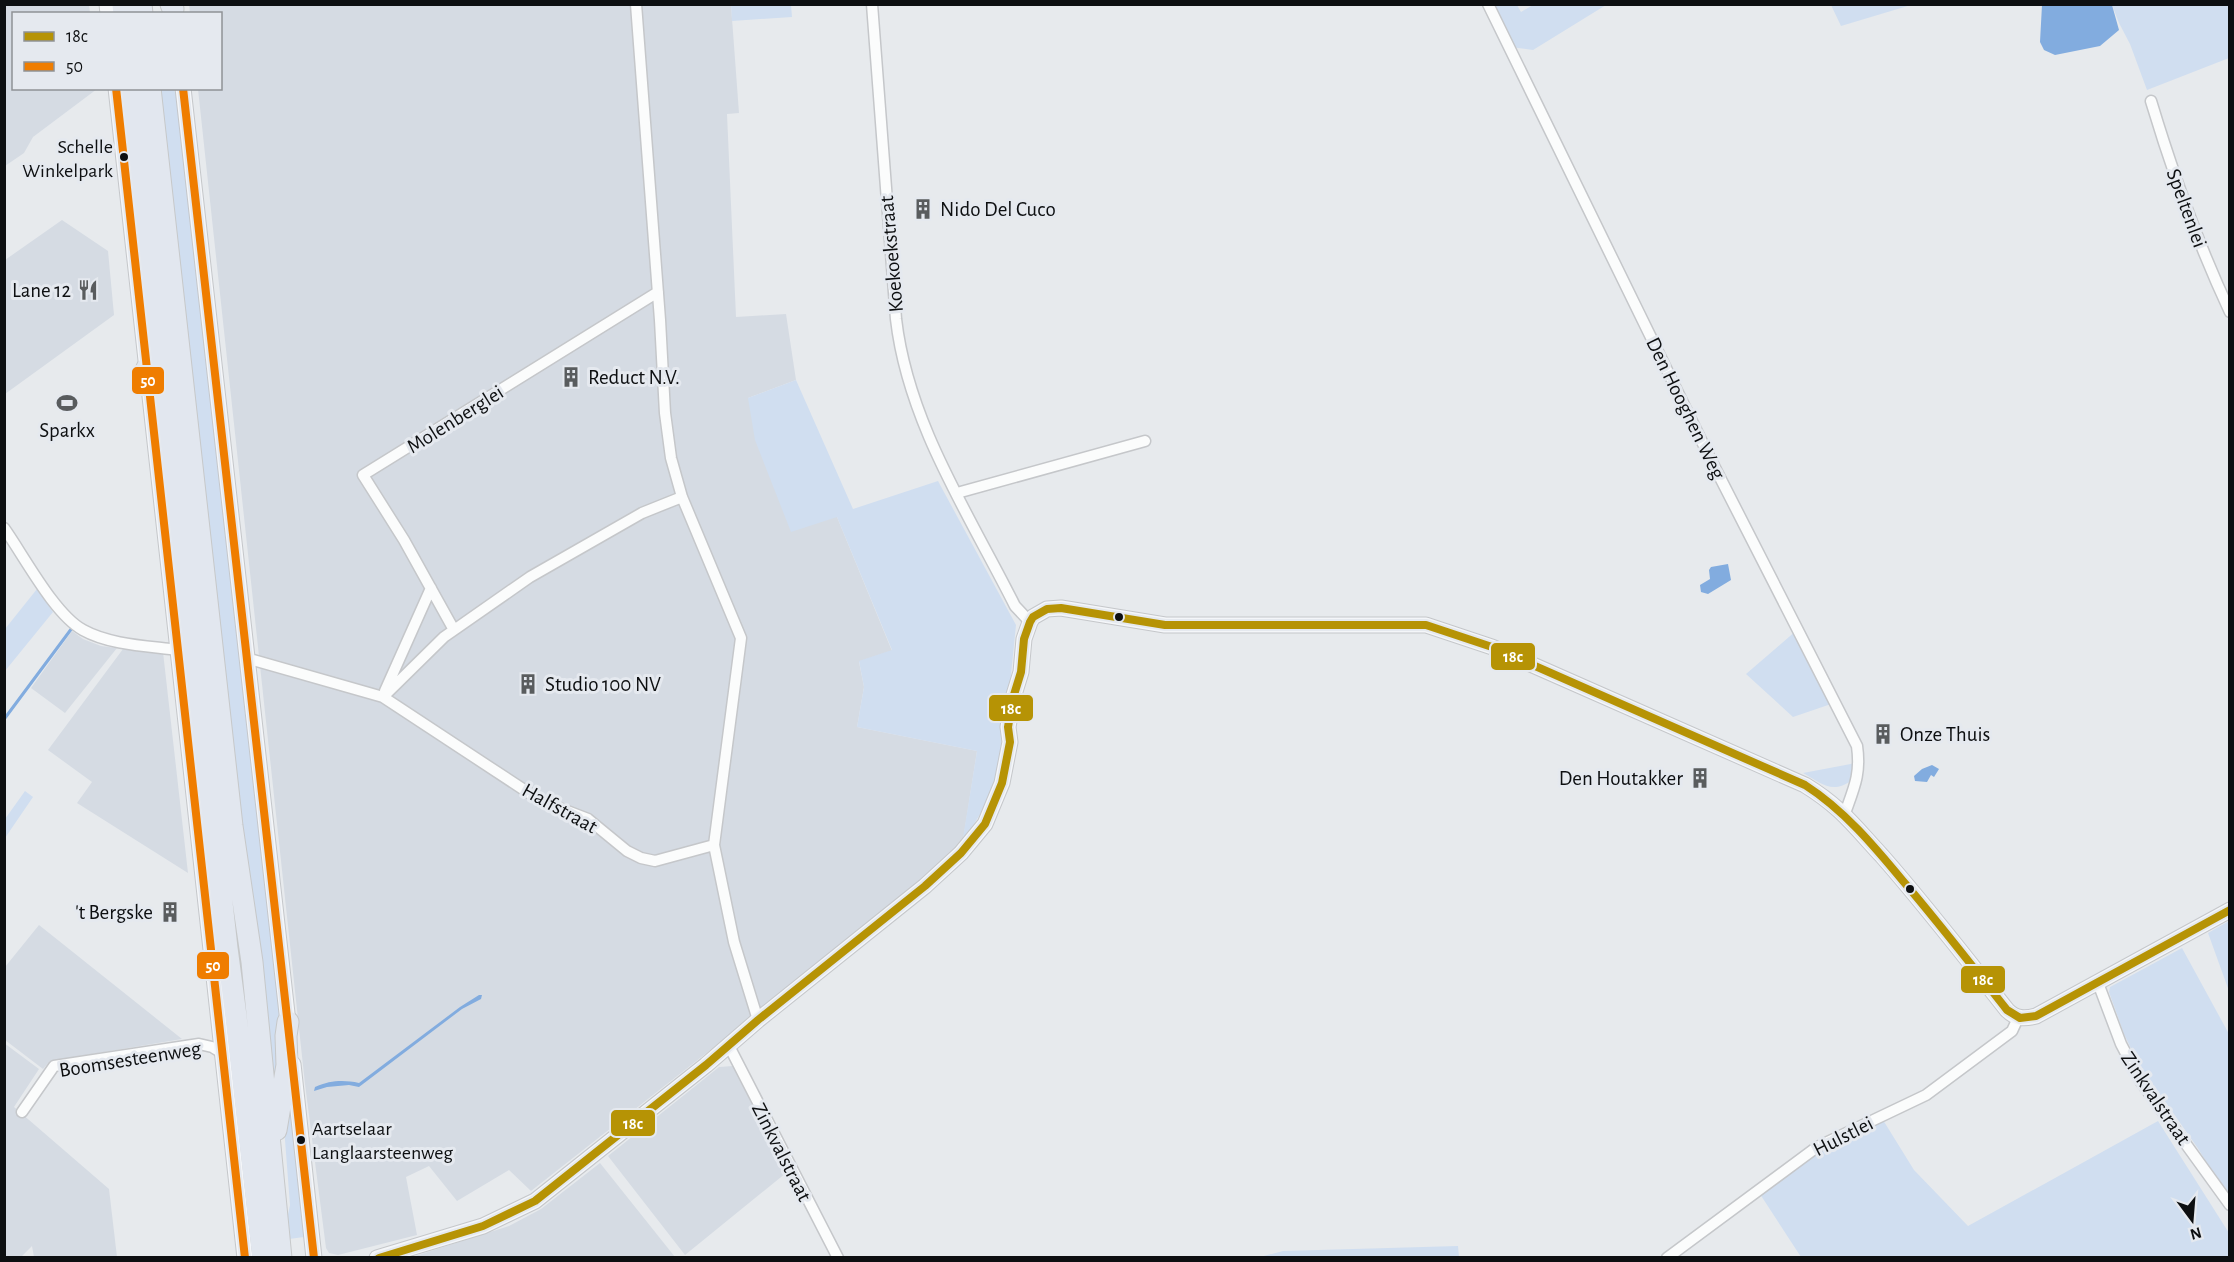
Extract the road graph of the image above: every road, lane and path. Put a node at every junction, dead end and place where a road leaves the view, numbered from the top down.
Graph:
1 (636, 4) edge
2 (872, 4) edge
3 (1488, 4) edge
4 (116, 90) edge
5 (132, 90) edge
6 (150, 90) edge
7 (183, 90) edge
8 (2151, 101) dead end
9 (658, 292) junction
10 (2229, 312) edge
11 (147, 368) junction
12 (1145, 441) dead end
13 (173, 459) junction
14 (957, 493) junction
15 (682, 497) junction
16 (4, 528) edge
17 (431, 588) junction
18 (1030, 622) junction
19 (454, 630) junction
20 (178, 650) junction
21 (246, 658) junction
22 (383, 697) junction
23 (1845, 813) junction
24 (714, 845) junction
25 (2229, 910) edge
26 (2098, 983) junction
27 (2018, 1018) junction
28 (758, 1020) junction
29 (288, 1022) junction
30 (729, 1046) junction
31 (222, 1053) junction
32 (22, 1112) dead end
33 (271, 1148) junction
34 (2229, 1205) edge
35 (245, 1257) edge
36 (263, 1257) edge
37 (281, 1257) edge
38 (314, 1257) edge
39 (377, 1257) edge
40 (838, 1257) edge
41 (1667, 1257) edge

1 - 9 street
2 - 14 street, Koekoekstraat
3 - 23 street, Den Hooghen Weg
4 - 11 main road
5 - 13 highway
6 - 33 highway
7 - 21 main road
8 - 10 street, Speltenlei
9 - 15 street
9 - 17 street, Molenberglei
11 - 13 highway
11 - 20 main road
12 - 14 street
13 - 36 highway
14 - 18 street, Koekoekstraat
15 - 19 street
15 - 24 street
16 - 20 street
17 - 19 street, Molenberglei
17 - 22 street
18 - 23 main road
18 - 28 main road
19 - 22 street
20 - 31 main road
21 - 22 street, Halfstraat
21 - 29 main road
22 - 24 street, Halfstraat
23 - 27 main road
24 - 28 street
25 - 26 main road
26 - 27 main road
26 - 34 street, Zinkvalstraat
27 - 41 street, Hulstlei
28 - 30 main road
29 - 33 highway
29 - 38 main road
30 - 39 main road
30 - 40 street, Zinkvalstraat
31 - 32 street, Boomsesteenweg
31 - 35 main road
33 - 37 highway

